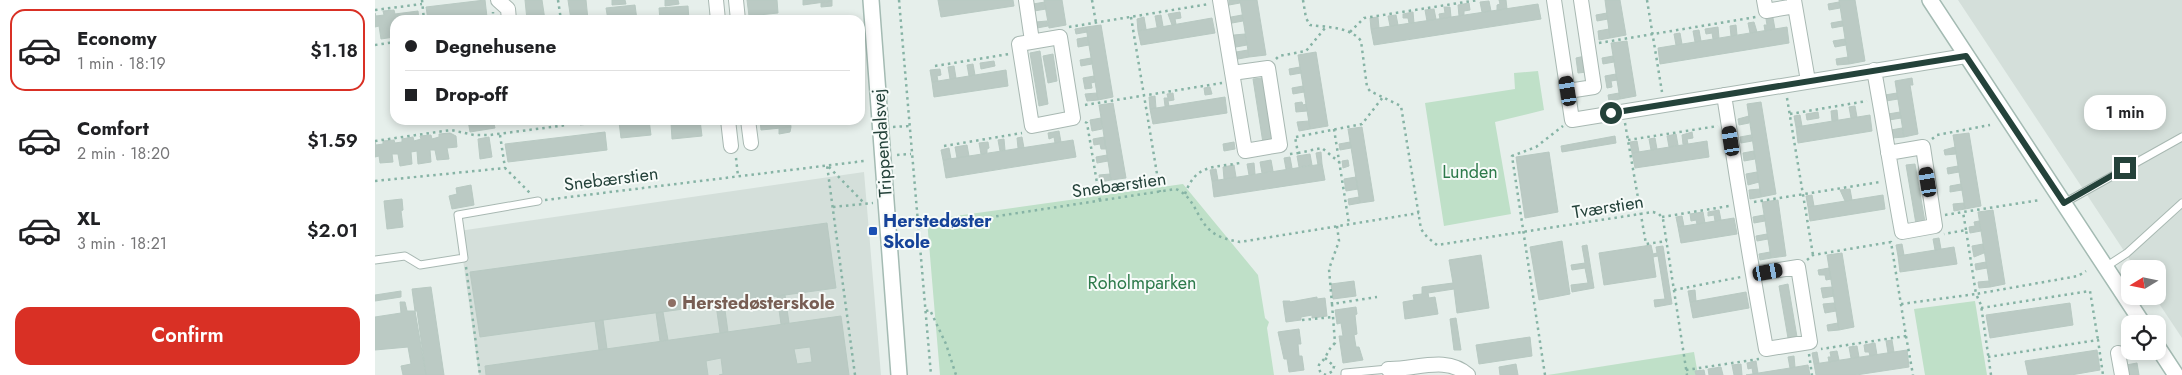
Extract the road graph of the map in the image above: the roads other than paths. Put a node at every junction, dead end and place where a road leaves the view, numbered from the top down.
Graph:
1 (498, 0) edge
2 (716, 0) edge
3 (736, 0) edge
4 (871, 0) edge
5 (1025, 0) edge
6 (1554, 0) edge
7 (1581, 0) edge
8 (1930, 0) edge
9 (1221, 1) edge
10 (1795, 3) edge
11 (1765, 5) edge
12 (509, 15) edge
13 (718, 15) edge
14 (738, 15) edge
15 (1032, 41) junction
16 (1966, 56) junction
17 (1874, 70) junction
18 (1233, 78) junction
19 (1808, 81) junction
20 (1568, 91) junction
21 (1724, 95) junction
22 (729, 125) edge
23 (749, 125) edge
24 (2182, 137) edge
25 (751, 143) dead end
26 (731, 146) road end
27 (1888, 152) junction
28 (539, 201) road end
29 (2064, 203) junction
30 (2181, 205) edge
31 (375, 260) edge
32 (2107, 266) junction
33 (1753, 274) junction
34 (2137, 315) edge
35 (2118, 353) dead end
36 (2166, 360) edge
37 (1382, 371) edge
38 (1345, 374) edge
39 (899, 375) edge
40 (1468, 375) edge
41 (2122, 375) edge
42 (2176, 375) edge

1 - 12 street
2 - 13 street
3 - 14 street
4 - 39 street, Trippendalsvej
5 - 15 street
6 - 20 street
7 - 20 street
8 - 16 street
9 - 18 street
10 - 11 street
10 - 19 street
15 - 15 street
16 - 17 street
16 - 29 street
17 - 19 street
17 - 27 street
18 - 18 street
19 - 21 street
20 - 21 street
21 - 33 street
22 - 26 street
23 - 25 street
24 - 29 lane
27 - 27 street
28 - 31 lane
29 - 32 street
30 - 32 lane
32 - 34 street
33 - 33 street
35 - 41 street
36 - 42 street
37 - 38 lane
37 - 40 street

